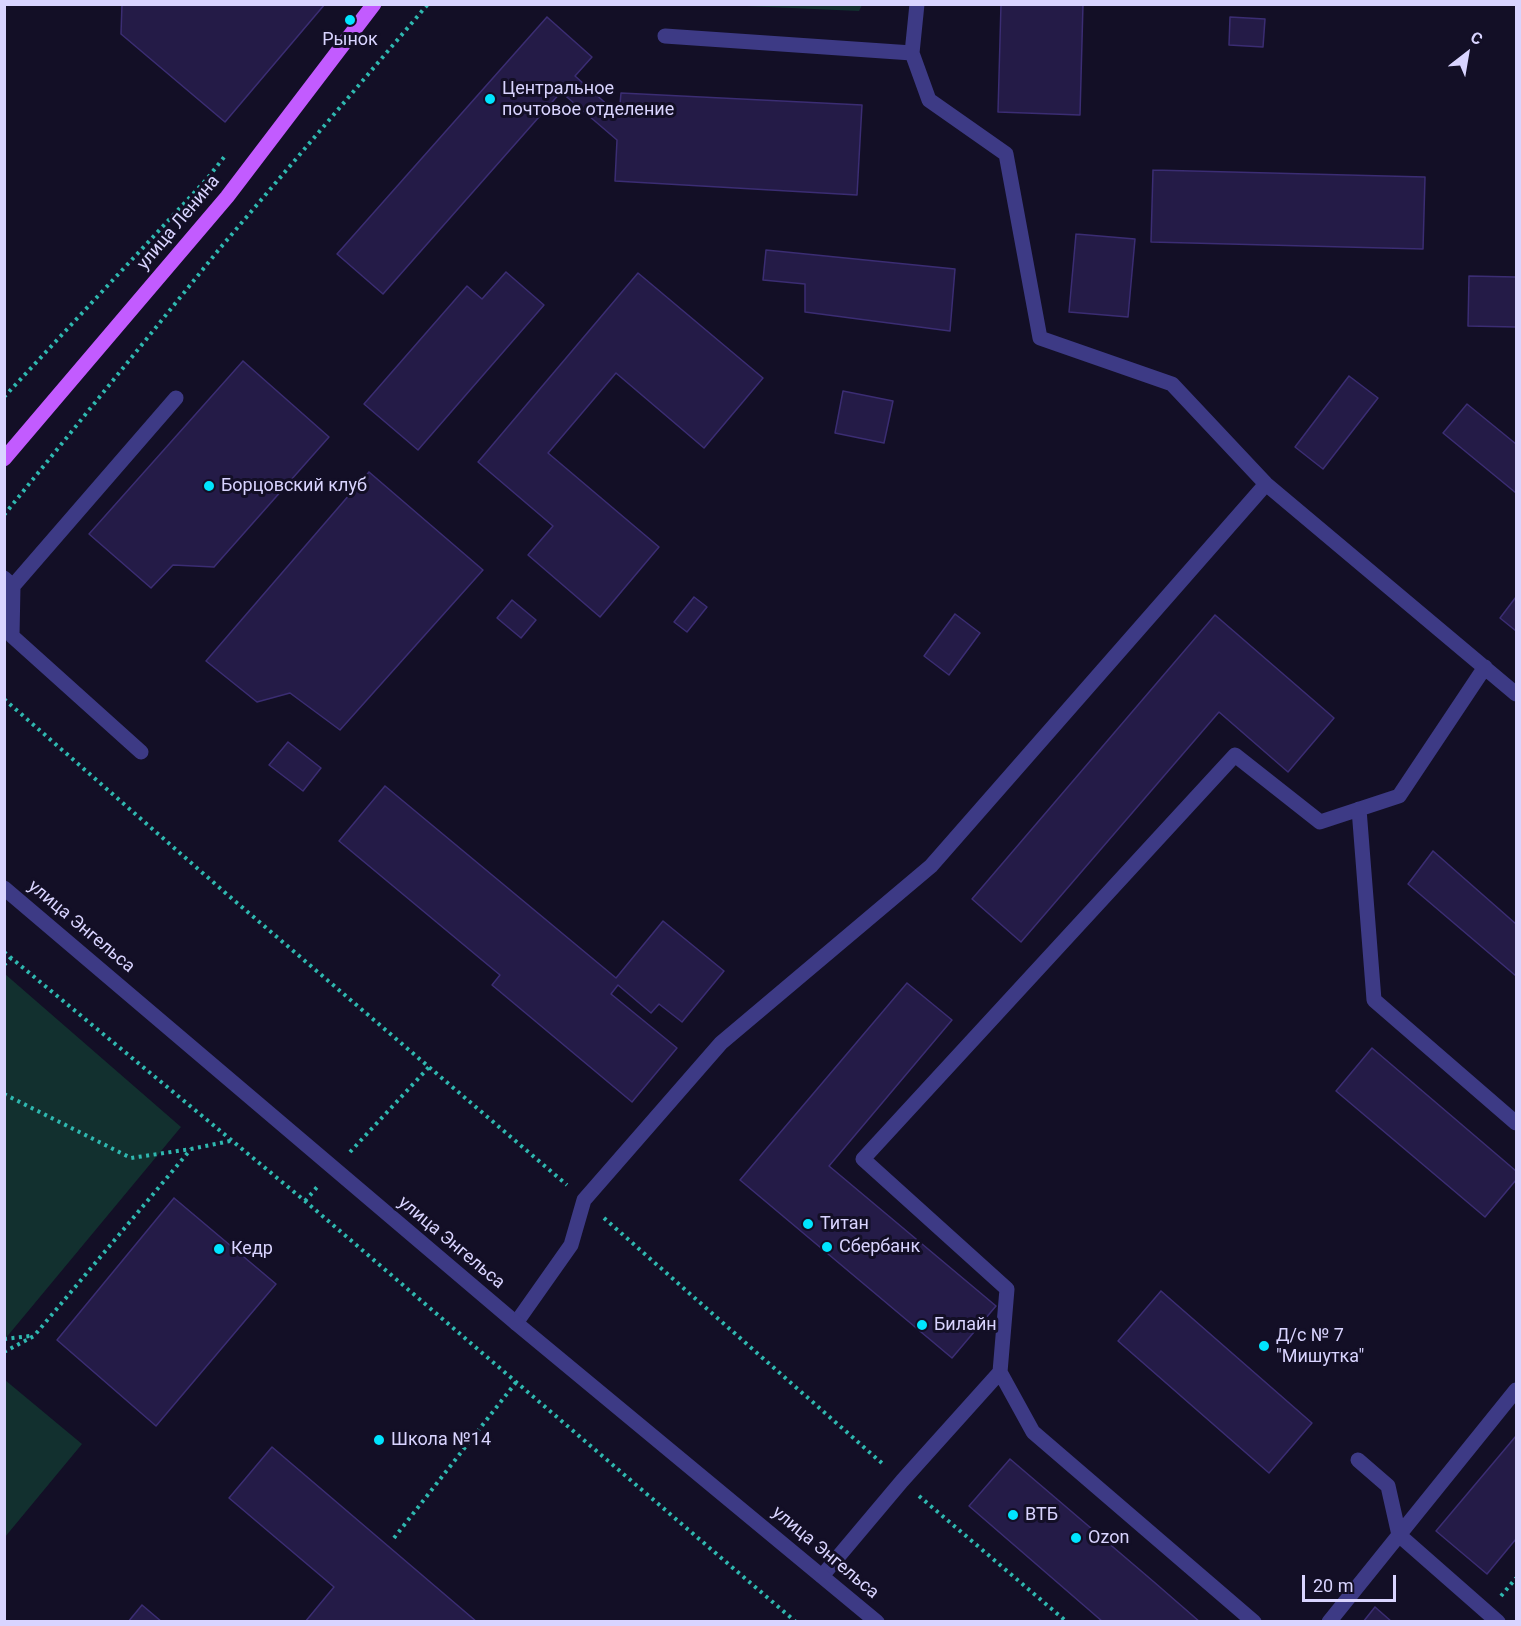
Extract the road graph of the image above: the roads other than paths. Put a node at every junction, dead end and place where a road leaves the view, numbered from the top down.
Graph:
1 (374, 4) edge
2 (917, 4) edge
3 (664, 36) dead end
4 (912, 53) junction
5 (176, 398) dead end
6 (4, 459) edge
7 (1266, 484) junction
8 (9, 582) edge
9 (1485, 667) junction
10 (1516, 694) edge
11 (141, 752) dead end
12 (1359, 809) junction
13 (4, 888) edge
14 (1516, 1124) edge
15 (516, 1323) junction
16 (1000, 1372) junction
17 (1516, 1389) edge
18 (1358, 1460) dead end
19 (1399, 1534) junction
20 (822, 1576) junction
21 (877, 1622) edge
22 (1254, 1622) edge
23 (1329, 1622) edge
24 (1498, 1622) edge

1 - 6 main road, улица Ленина
2 - 4 street
3 - 4 street
4 - 7 street
5 - 8 street
7 - 9 street
7 - 15 street
8 - 11 street
9 - 10 street
9 - 12 street
12 - 14 street
12 - 16 street
13 - 15 street, улица Энгельса
15 - 20 street, улица Энгельса
16 - 20 street
16 - 22 street
17 - 19 street
18 - 19 street
19 - 23 street
19 - 24 street
20 - 21 street, улица Энгельса

